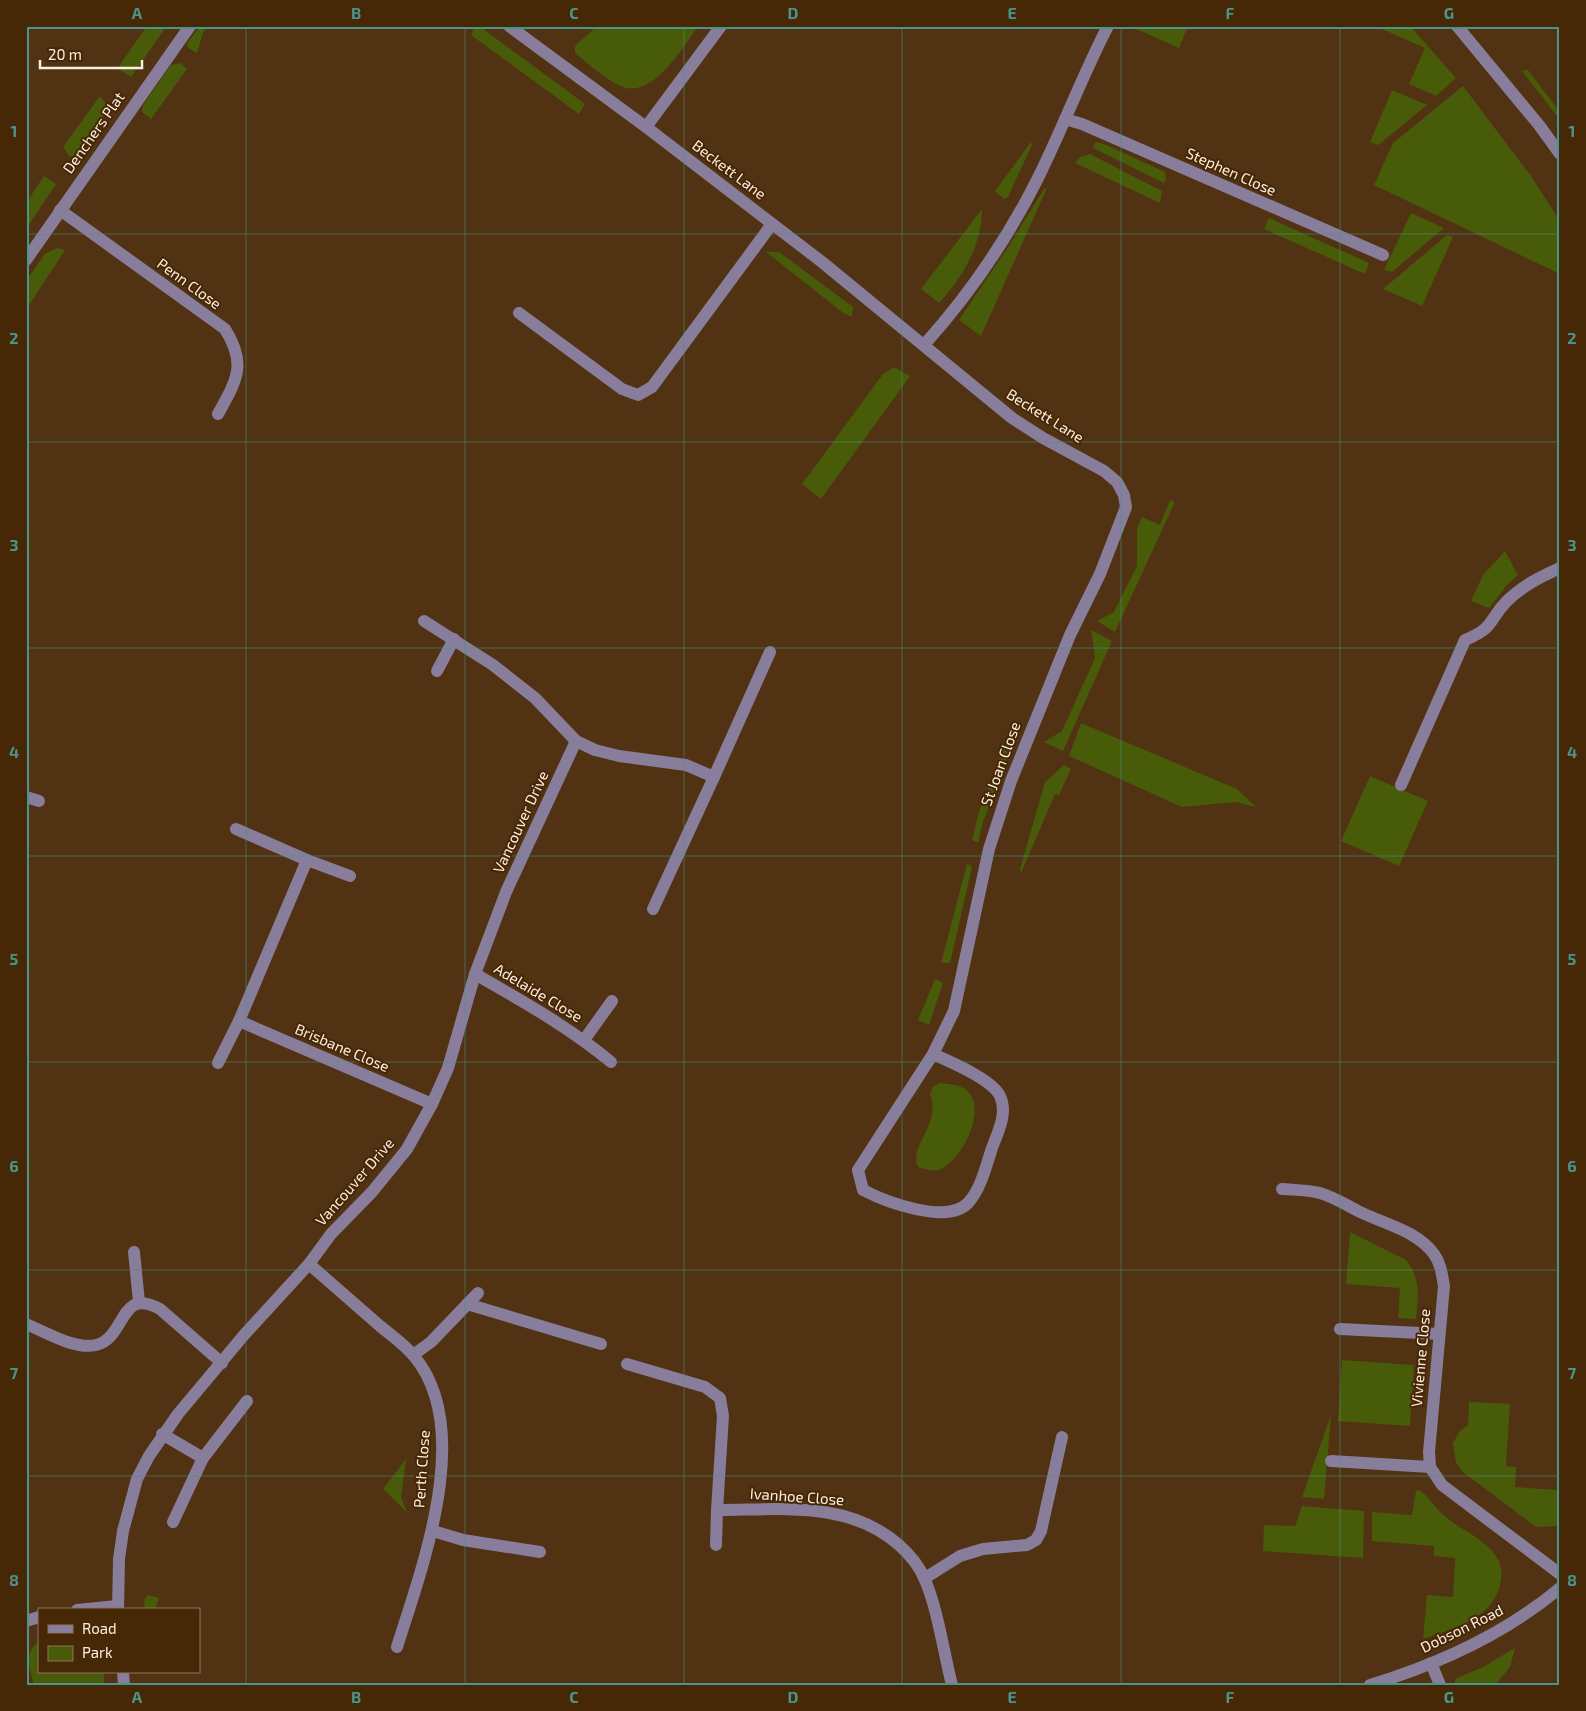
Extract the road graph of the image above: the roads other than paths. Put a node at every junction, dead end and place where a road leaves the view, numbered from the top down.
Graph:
1 (190, 26) edge
2 (509, 26) edge
3 (721, 26) edge
4 (1108, 26) edge
5 (1457, 26) edge
6 (1065, 119) junction
7 (646, 127) junction
8 (1560, 154) edge
9 (60, 210) junction
10 (772, 224) junction
11 (1383, 255) dead end
12 (26, 260) edge
13 (519, 313) dead end
14 (924, 345) junction
15 (218, 414) dead end
16 (1124, 495) joint
17 (1560, 568) edge
18 (424, 621) dead end
19 (454, 639) junction
20 (770, 652) dead end
21 (437, 671) dead end
22 (576, 741) junction
23 (714, 777) junction
24 (1401, 785) dead end
25 (26, 797) edge
26 (39, 801) dead end
27 (236, 829) dead end
28 (307, 860) junction
29 (350, 876) dead end
30 (653, 909) dead end
31 (475, 974) junction
32 (612, 1001) dead end
33 (239, 1021) junction
34 (584, 1040) junction
35 (933, 1054) junction
36 (611, 1062) dead end
37 (218, 1063) dead end
38 (432, 1104) junction
39 (1282, 1189) dead end
40 (134, 1252) dead end
41 (308, 1264) junction
42 (478, 1293) dead end
43 (139, 1302) junction
44 (467, 1304) junction
45 (26, 1324) edge
46 (1340, 1329) dead end
47 (1439, 1334) junction
48 (601, 1344) dead end
49 (414, 1355) junction
50 (222, 1363) junction
51 (627, 1364) dead end
52 (247, 1401) dead end
53 (162, 1434) junction
54 (1062, 1437) dead end
55 (203, 1458) junction
56 (1331, 1461) dead end
57 (1430, 1467) junction
58 (717, 1510) junction
59 (173, 1522) dead end
60 (433, 1531) junction
61 (716, 1545) dead end
62 (540, 1552) dead end
63 (1560, 1574) edge
64 (925, 1578) junction
65 (1560, 1588) edge
66 (118, 1608) edge
67 (38, 1617) edge
68 (26, 1621) edge
69 (397, 1647) dead end
70 (1431, 1663) junction
71 (952, 1685) edge
72 (1370, 1685) edge
73 (1440, 1685) edge

1 - 9 street, Denchers Plat
2 - 7 street, Beckett Lane
3 - 7 street
4 - 6 street
5 - 8 street
6 - 11 street, Stephen Close
6 - 14 street
7 - 10 street, Beckett Lane
9 - 12 street, Denchers Plat
9 - 15 street, Penn Close
10 - 13 street
10 - 14 street, Beckett Lane
14 - 16 street, Beckett Lane
16 - 35 street, St Joan Close
17 - 24 street
18 - 19 street
19 - 21 street
19 - 22 street
20 - 23 street
22 - 23 street
22 - 31 street, Vancouver Drive
23 - 30 street
25 - 26 street
27 - 28 street
28 - 29 street
28 - 33 street
31 - 34 street, Adelaide Close
31 - 38 street, Vancouver Drive
32 - 34 street, Adelaide Close
33 - 37 street
33 - 38 street, Brisbane Close
34 - 36 street, Adelaide Close
35 - 35 street, St Joan Close
38 - 41 street, Vancouver Drive
39 - 47 street, Vivienne Close
40 - 43 street
41 - 49 street, Perth Close
41 - 50 street, Vancouver Drive
42 - 44 street
43 - 45 street
43 - 50 street
44 - 48 street
44 - 49 street
46 - 47 street
47 - 57 street, Vivienne Close
49 - 60 street, Perth Close
50 - 53 street, Vancouver Drive
51 - 58 street
52 - 55 street
53 - 55 street
53 - 66 street, Vancouver Drive
54 - 64 street
55 - 59 street
56 - 57 street
57 - 63 street
58 - 61 street
58 - 64 street, Ivanhoe Close
60 - 62 street
60 - 69 street, Perth Close
64 - 71 street, Ivanhoe Close
65 - 70 street, Dobson Road
67 - 68 street
70 - 72 street, Dobson Road
70 - 73 street

